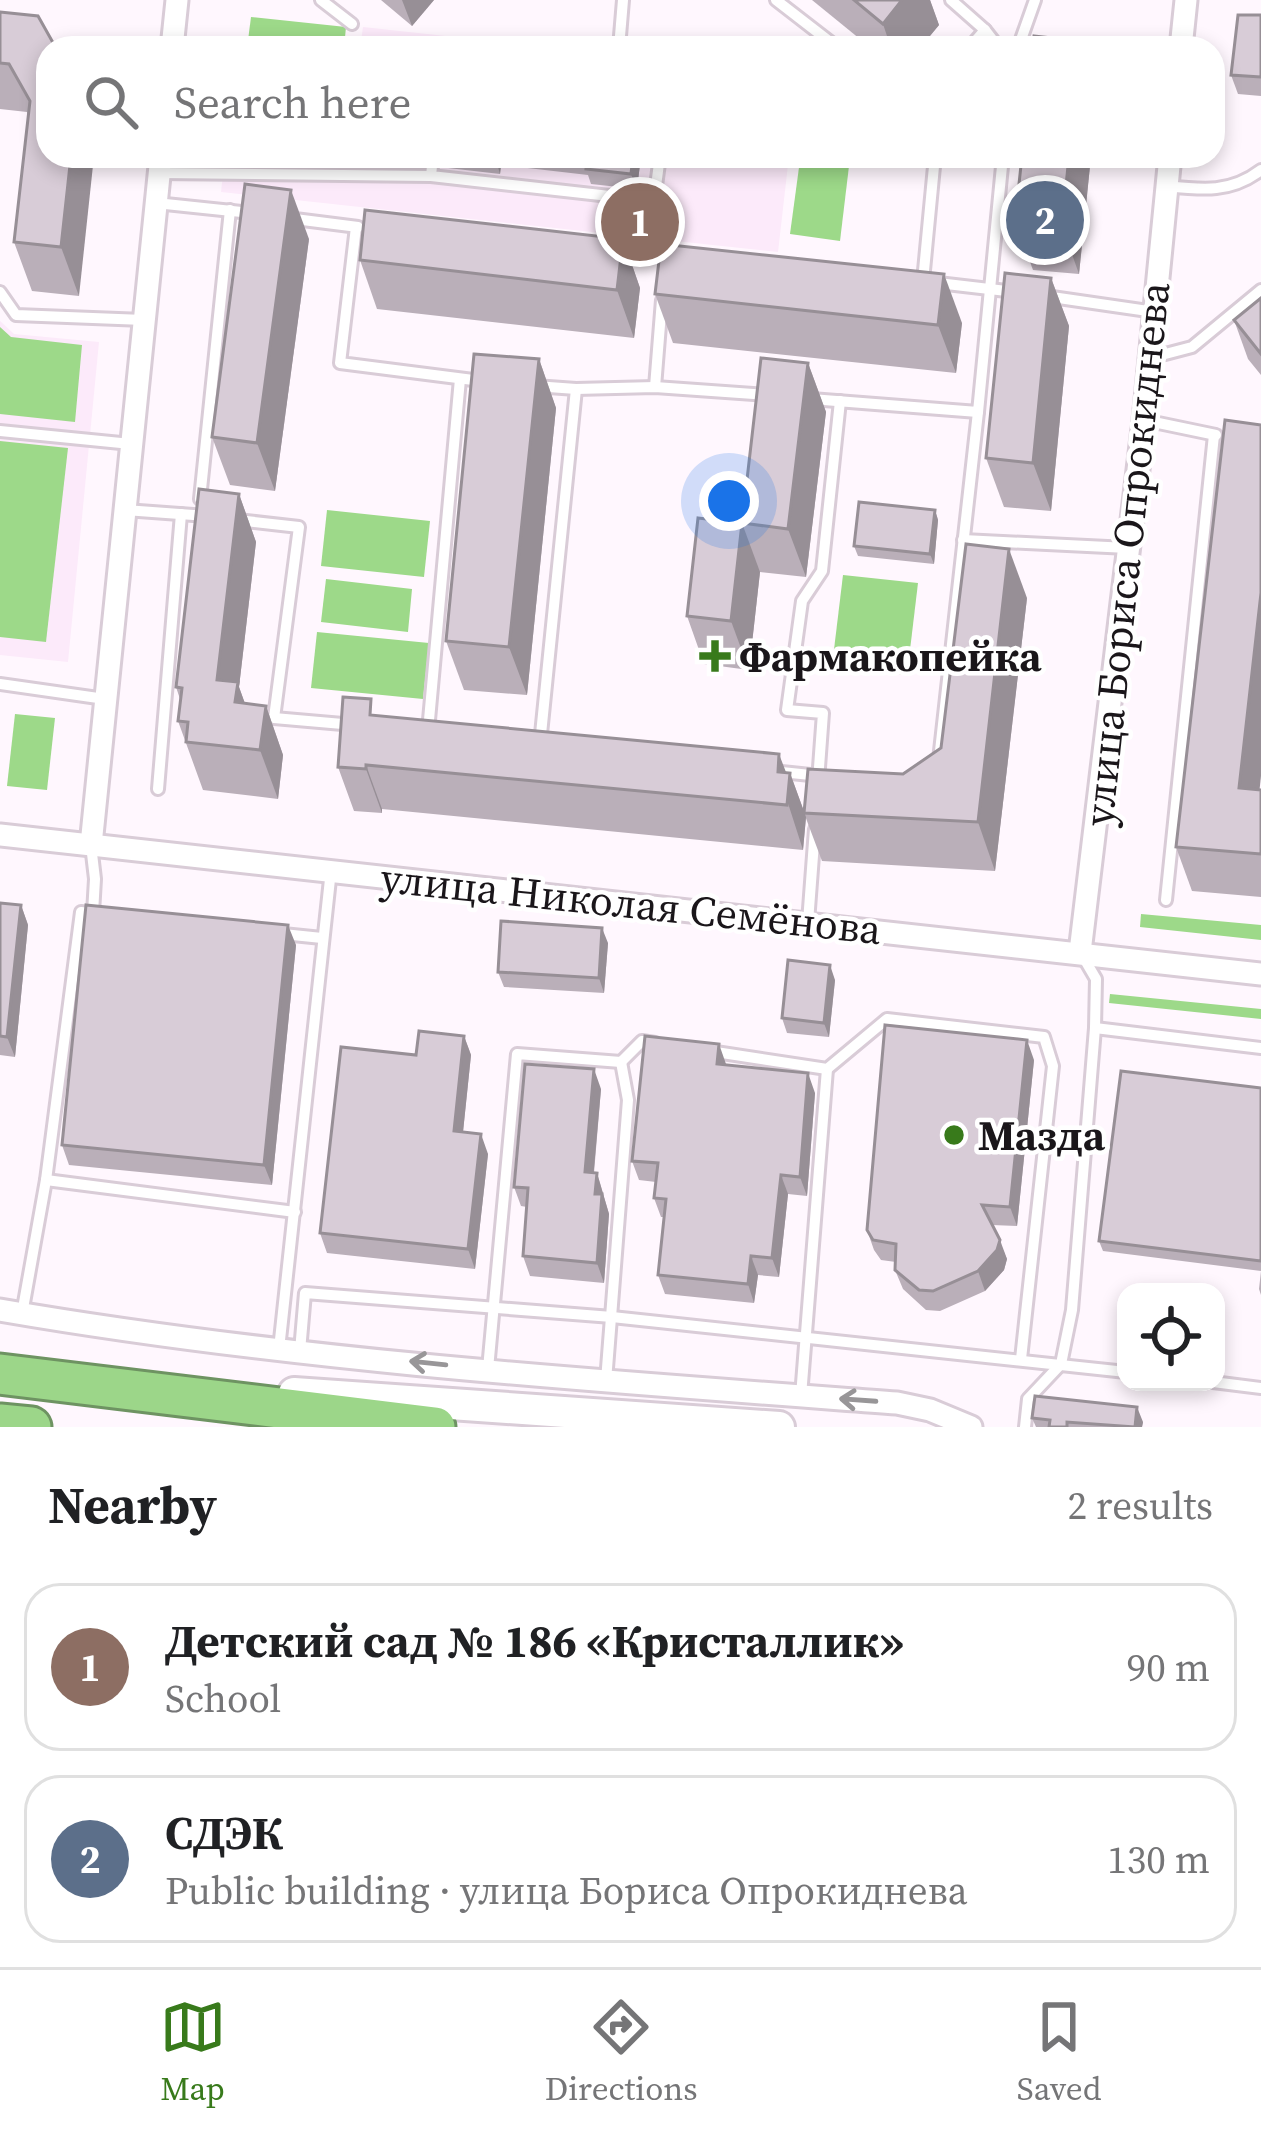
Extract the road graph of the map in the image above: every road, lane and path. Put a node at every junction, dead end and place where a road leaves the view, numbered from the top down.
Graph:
1 (177, 0) edge
2 (321, 0) edge
3 (623, 0) edge
4 (776, 0) edge
5 (951, 0) edge
6 (1035, 0) edge
7 (1186, 0) edge
8 (352, 24) dead end
9 (985, 30) junction
10 (173, 36) edge
11 (620, 36) edge
12 (822, 36) edge
13 (980, 36) edge
14 (990, 36) edge
15 (1022, 36) edge
16 (1182, 36) edge
17 (160, 168) edge
18 (250, 168) edge
19 (431, 168) edge
20 (659, 168) edge
21 (934, 168) edge
22 (1002, 168) edge
23 (1169, 168) edge
24 (1261, 170) edge
25 (430, 176) junction
26 (1168, 186) junction
27 (156, 203) junction
28 (230, 210) junction
29 (356, 227) junction
30 (380, 230) edge
31 (594, 250) edge
32 (665, 257) junction
33 (688, 259) edge
34 (905, 280) edge
35 (923, 281) junction
36 (990, 288) junction
37 (1261, 290) edge
38 (0, 292) edge
39 (1155, 312) junction
40 (144, 320) junction
41 (1150, 358) junction
42 (460, 379) junction
43 (506, 383) edge
44 (530, 385) edge
45 (655, 387) junction
46 (576, 389) junction
47 (840, 401) junction
48 (978, 412) junction
49 (1144, 420) junction
50 (0, 431) edge
51 (1214, 435) junction
52 (1237, 438) edge
53 (131, 444) junction
54 (125, 510) junction
55 (182, 514) junction
56 (199, 516) junction
57 (963, 540) junction
58 (1128, 548) junction
59 (0, 684) edge
60 (105, 698) junction
61 (363, 726) edge
62 (406, 731) edge
63 (427, 734) junction
64 (450, 736) edge
65 (517, 744) edge
66 (540, 746) junction
67 (563, 749) edge
68 (938, 766) edge
69 (748, 768) edge
70 (818, 776) junction
71 (842, 778) edge
72 (158, 789) dead end
73 (817, 796) edge
74 (815, 817) edge
75 (0, 835) edge
76 (91, 844) junction
77 (331, 870) junction
78 (1166, 900) dead end
79 (92, 913) junction
80 (116, 916) edge
81 (808, 922) junction
82 (276, 933) edge
83 (322, 938) junction
84 (1080, 952) junction
85 (1261, 974) edge
86 (1095, 1028) junction
87 (665, 1044) edge
88 (688, 1048) edge
89 (1261, 1048) edge
90 (621, 1062) junction
91 (826, 1069) junction
92 (46, 1180) junction
93 (295, 1212) junction
94 (494, 1308) junction
95 (11, 1312) edge
96 (612, 1317) junction
97 (805, 1338) junction
98 (290, 1350) junction
99 (1021, 1359) junction
100 (1060, 1364) junction
101 (488, 1370) junction
102 (1117, 1371) edge
103 (6, 1375) edge
104 (606, 1381) junction
105 (1225, 1384) edge
106 (1261, 1388) edge
107 (801, 1396) junction
108 (434, 1427) edge
109 (779, 1427) edge
110 (971, 1427) edge
111 (1025, 1427) edge

1 - 10 street
2 - 8 lane
3 - 11 lane
4 - 12 lane
5 - 9 lane
6 - 15 lane
7 - 16 street
9 - 13 lane
9 - 14 lane
17 - 27 street
18 - 25 lane
19 - 25 lane
20 - 25 lane
21 - 35 lane
22 - 36 lane
23 - 26 street, улица Бориса Опрокиднева
24 - 26 lane
26 - 39 street, улица Бориса Опрокиднева
27 - 28 lane
27 - 40 street
28 - 29 lane
28 - 56 lane
29 - 30 lane
29 - 42 lane
31 - 32 lane
32 - 33 lane
32 - 45 lane
34 - 35 lane
35 - 36 lane
36 - 39 lane
36 - 48 lane
37 - 41 lane
38 - 40 lane
39 - 41 street, улица Бориса Опрокиднева
40 - 53 street
41 - 49 street, улица Бориса Опрокиднева
42 - 43 lane
42 - 63 lane
44 - 46 lane
45 - 46 lane
45 - 47 lane
46 - 66 lane
47 - 48 lane
47 - 70 lane
48 - 57 lane
49 - 51 lane
49 - 58 street, улица Бориса Опрокиднева
50 - 53 lane
51 - 52 lane
51 - 78 lane
53 - 54 street
54 - 55 lane
54 - 60 street
55 - 56 lane
55 - 72 lane
56 - 61 lane
57 - 58 lane
57 - 68 lane
58 - 84 street, улица Бориса Опрокиднева
59 - 60 lane
60 - 76 street
62 - 63 lane
63 - 64 lane
65 - 66 lane
66 - 67 lane
69 - 70 lane
70 - 71 lane
70 - 73 lane
74 - 81 lane
75 - 76 street, улица Николая Семёнова
76 - 77 street, улица Николая Семёнова
76 - 79 lane
77 - 81 street, улица Николая Семёнова
77 - 83 lane
79 - 80 lane
79 - 92 lane
81 - 84 street, улица Николая Семёнова
82 - 83 lane
83 - 93 lane
84 - 85 street, улица Николая Семёнова
84 - 86 lane
86 - 89 lane
86 - 100 lane
87 - 90 lane
88 - 91 lane
90 - 94 lane
90 - 96 lane
91 - 97 lane
91 - 99 lane
92 - 93 lane
92 - 95 lane
93 - 98 lane
94 - 96 lane
94 - 98 lane
94 - 101 lane
95 - 98 street
96 - 97 lane
96 - 104 lane
97 - 99 lane
97 - 107 lane
101 -> 98 street
99 - 100 lane
100 - 102 lane
100 - 111 lane
101 - 104 street
103 - 108 highway
103 - 109 main road
104 - 107 street
105 - 106 lane
110 -> 107 street

